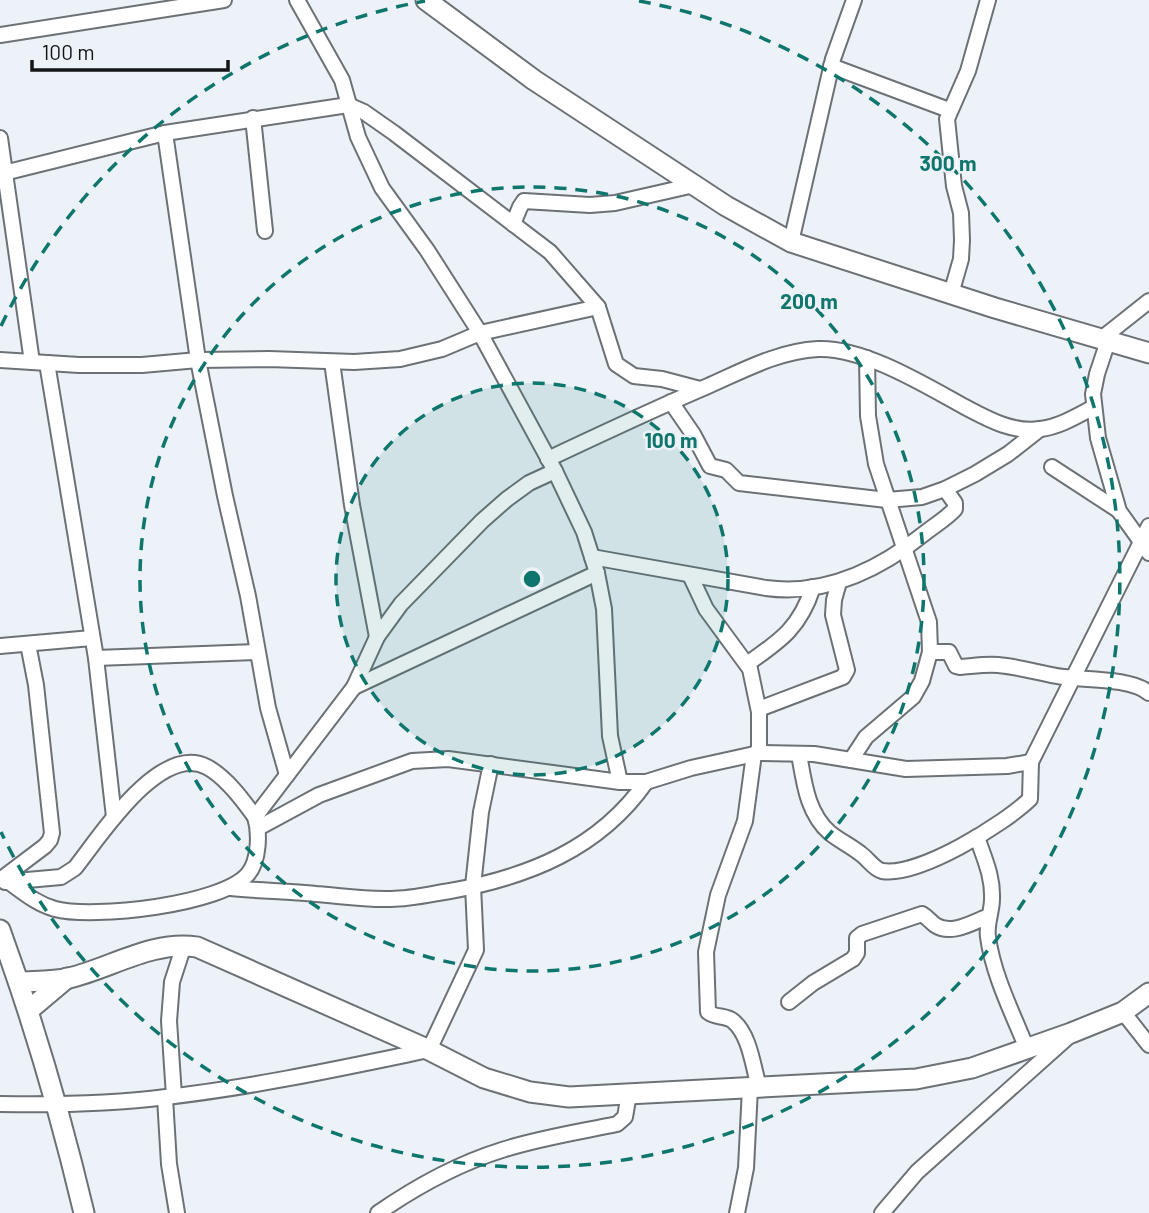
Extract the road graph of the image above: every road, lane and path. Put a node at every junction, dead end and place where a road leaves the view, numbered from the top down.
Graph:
1 (224, 0) edge
2 (297, 0) edge
3 (426, 0) edge
4 (854, 0) edge
5 (988, 0) edge
6 (0, 36) edge
7 (831, 66) junction
8 (348, 105) junction
9 (950, 110) junction
10 (253, 118) junction
11 (165, 132) junction
12 (0, 138) edge
13 (3, 173) edge
14 (694, 185) junction
15 (513, 224) junction
16 (265, 231) dead end
17 (791, 242) junction
18 (951, 294) junction
19 (1149, 301) edge
20 (598, 307) junction
21 (480, 333) junction
22 (1104, 340) junction
23 (1149, 353) edge
24 (867, 358) junction
25 (0, 360) edge
26 (198, 360) junction
27 (32, 362) junction
28 (332, 362) junction
29 (47, 363) junction
30 (700, 389) junction
31 (671, 402) junction
32 (1094, 407) junction
33 (1040, 429) junction
34 (552, 465) junction
35 (1052, 467) dead end
36 (945, 489) junction
37 (887, 500) junction
38 (1119, 511) junction
39 (1149, 526) edge
40 (1145, 548) edge
41 (904, 550) junction
42 (592, 557) junction
43 (597, 573) junction
44 (690, 575) junction
45 (839, 582) junction
46 (813, 587) junction
47 (377, 637) junction
48 (92, 638) junction
49 (28, 644) junction
50 (0, 646) edge
51 (257, 652) junction
52 (930, 652) junction
53 (96, 658) junction
54 (747, 664) junction
55 (1073, 678) junction
56 (354, 687) junction
57 (1149, 693) edge
58 (759, 709) junction
59 (756, 754) junction
60 (799, 754) junction
61 (851, 760) junction
62 (1031, 762) junction
63 (491, 764) junction
64 (287, 775) junction
65 (620, 782) junction
66 (646, 782) junction
67 (114, 817) junction
68 (257, 822) junction
69 (977, 837) junction
70 (3, 881) edge
71 (473, 886) junction
72 (231, 888) junction
73 (989, 916) junction
74 (0, 930) edge
75 (184, 945) junction
76 (67, 978) junction
77 (19, 982) junction
78 (1149, 993) edge
79 (789, 1002) dead end
80 (29, 1010) junction
81 (1123, 1012) junction
82 (1071, 1033) junction
83 (1149, 1045) edge
84 (1027, 1049) junction
85 (429, 1050) junction
86 (754, 1088) junction
87 (629, 1094) junction
88 (169, 1097) junction
89 (0, 1104) edge
90 (58, 1105) junction
91 (84, 1213) edge
92 (177, 1213) edge
93 (378, 1213) edge
94 (737, 1213) edge
95 (882, 1213) edge

1 - 6 street
2 - 8 street
3 - 14 street
4 - 7 street
5 - 9 street
7 - 9 street
7 - 17 street
8 - 10 street
8 - 15 street
8 - 21 street
9 - 18 street
10 - 11 street
10 - 16 street
11 - 13 street
11 - 26 street
12 - 13 street
13 - 27 street
14 - 15 street
14 - 17 street
15 - 20 street
17 - 18 street
18 - 22 street
19 - 22 street
20 - 21 street
20 - 30 street
21 - 28 street
21 - 34 street
22 - 23 street
22 - 32 street
24 - 30 street
24 - 33 street
24 - 37 street
25 - 27 street
26 - 28 street
26 - 29 street
26 - 51 street
27 - 29 street
28 - 47 street
29 - 48 street
30 - 31 street
31 - 34 street
31 - 37 street
32 - 33 street
32 - 38 street
33 - 36 street
34 - 42 street
34 - 47 street
35 - 38 street
36 - 37 street
36 - 41 street
37 - 41 street
38 - 40 street
39 - 40 street
40 - 55 street
41 - 45 street
41 - 52 street
42 - 43 street
42 - 44 street
43 - 56 street
43 - 65 street
44 - 46 street
44 - 54 street
45 - 46 street
45 - 58 street
46 - 54 street
47 - 56 street
48 - 49 street
48 - 53 street
49 - 50 street
49 - 70 street
51 - 53 street
51 - 64 street
52 - 55 street
52 - 61 street
53 - 67 street
54 - 58 street
55 - 57 street
55 - 62 street
56 - 64 street
58 - 59 street
59 - 60 street
59 - 66 street
59 - 86 street
60 - 61 street
60 - 69 street
61 - 62 street
62 - 69 street
63 - 65 street
63 - 68 street
63 - 71 street
64 - 68 street
65 - 66 street
66 - 71 street
67 - 68 street
67 - 70 street
68 - 72 street
69 - 73 street
70 - 72 street
71 - 72 street
71 - 85 street
73 - 79 street
73 - 84 street
74 - 77 street
75 - 76 street
75 - 85 street
75 - 88 street
76 - 77 street
76 - 80 street
77 - 80 street
78 - 81 street
80 - 90 street
81 - 82 street
81 - 83 street
82 - 84 street
82 - 95 street
84 - 86 street
85 - 87 street
85 - 88 street
86 - 87 street
86 - 94 street
87 - 93 street
88 - 90 street
88 - 92 street
89 - 90 street
90 - 91 street

